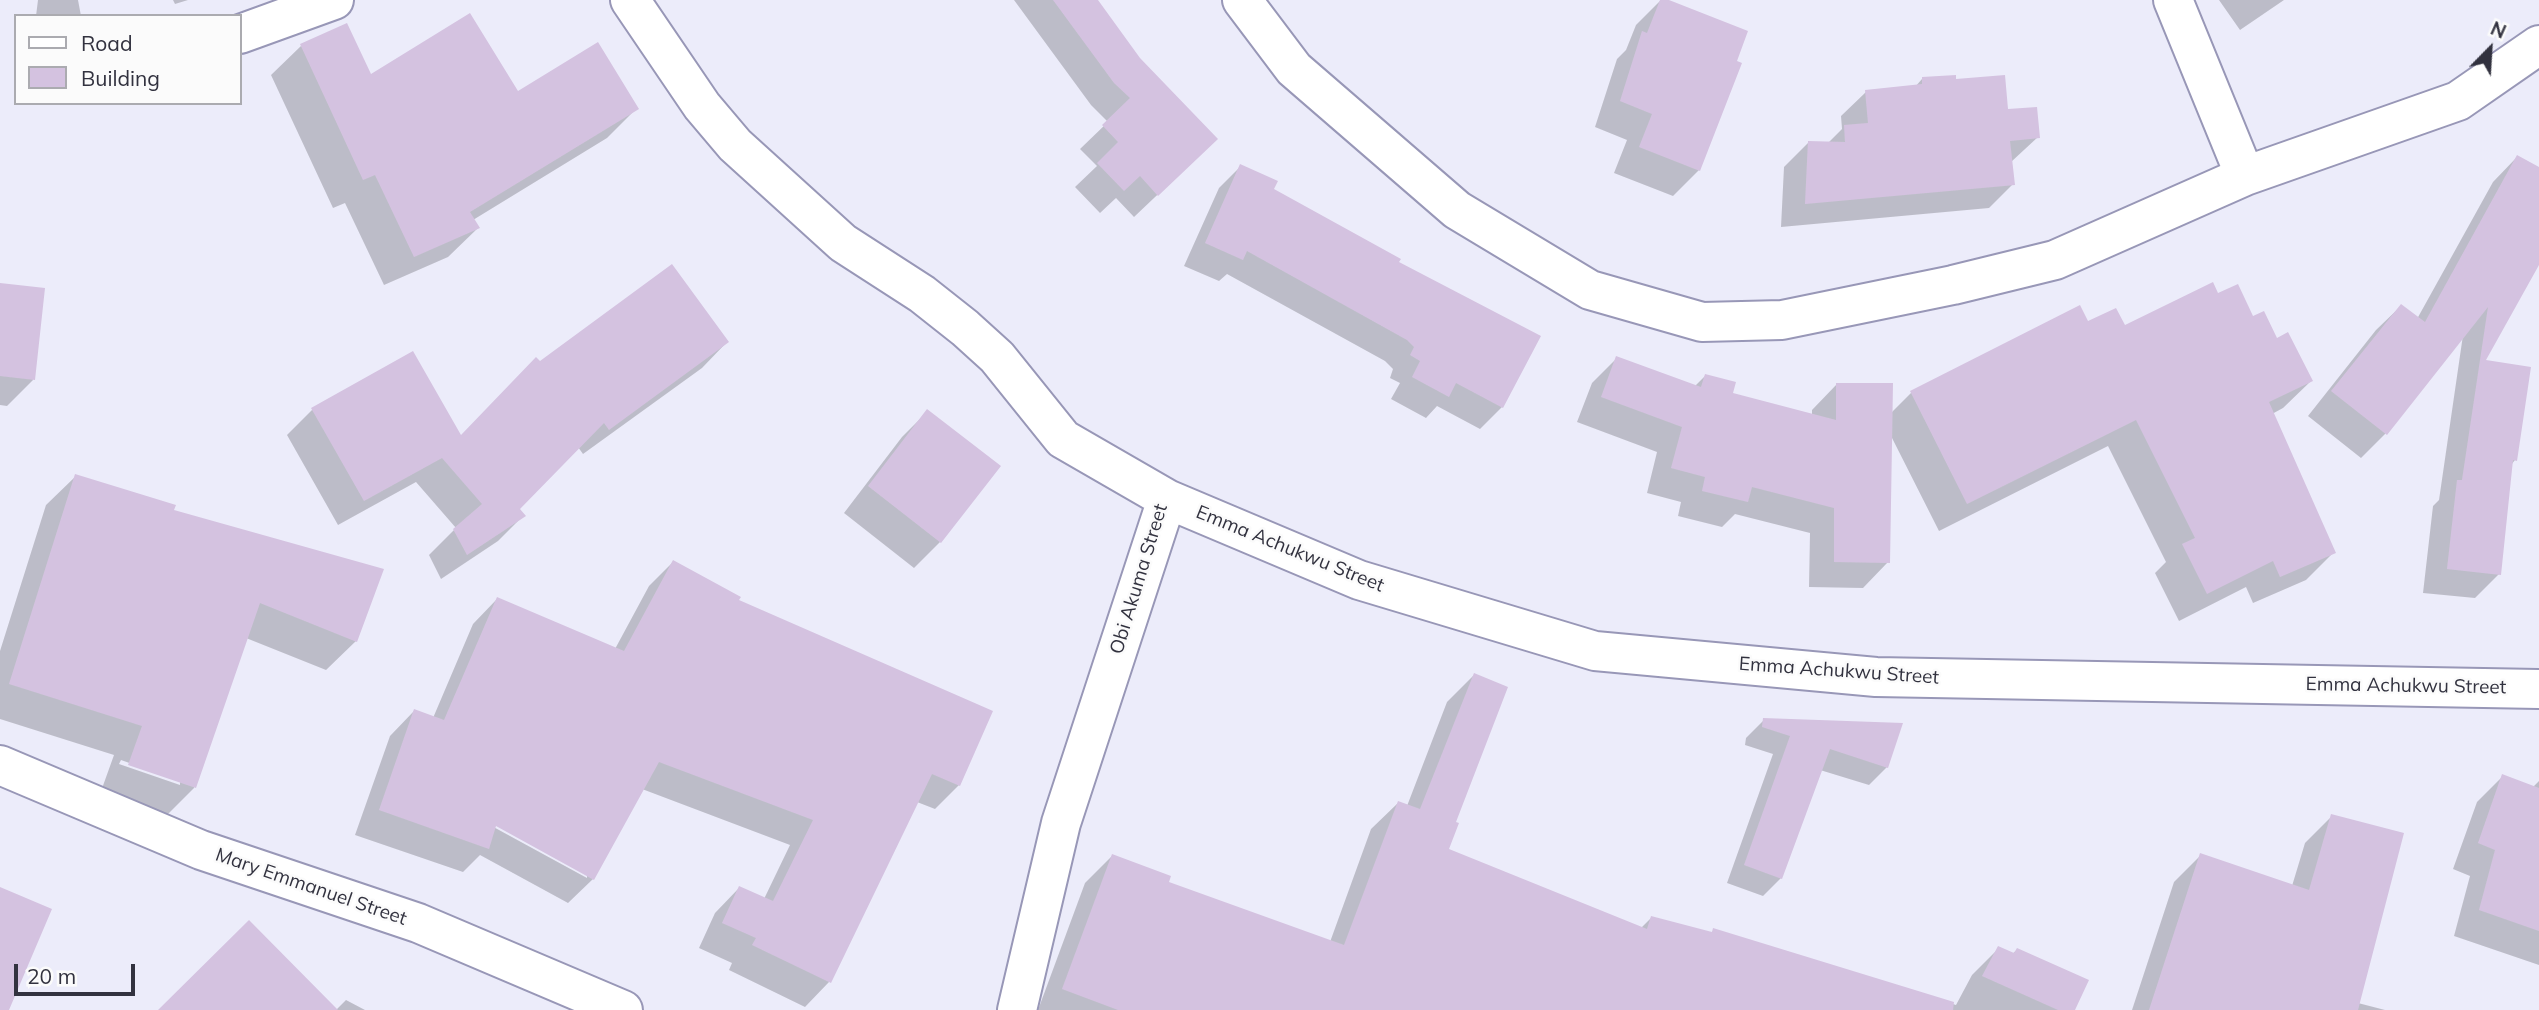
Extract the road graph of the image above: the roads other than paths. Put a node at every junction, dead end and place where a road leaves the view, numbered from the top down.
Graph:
1 (334, 0) edge
2 (630, 0) edge
3 (1242, 0) edge
4 (2173, 0) edge
5 (242, 33) edge
6 (2539, 45) edge
7 (2245, 176) junction
8 (1167, 499) junction
9 (2539, 689) edge
10 (0, 765) edge
11 (622, 1010) edge
12 (1017, 1010) edge

1 - 5 street
2 - 8 street, Obi Akuma Street
3 - 7 street
4 - 7 street
6 - 7 street
8 - 9 street, Emma Achukwu Street
8 - 12 street, Obi Akuma Street
10 - 11 street, Mary Emmanuel Street

